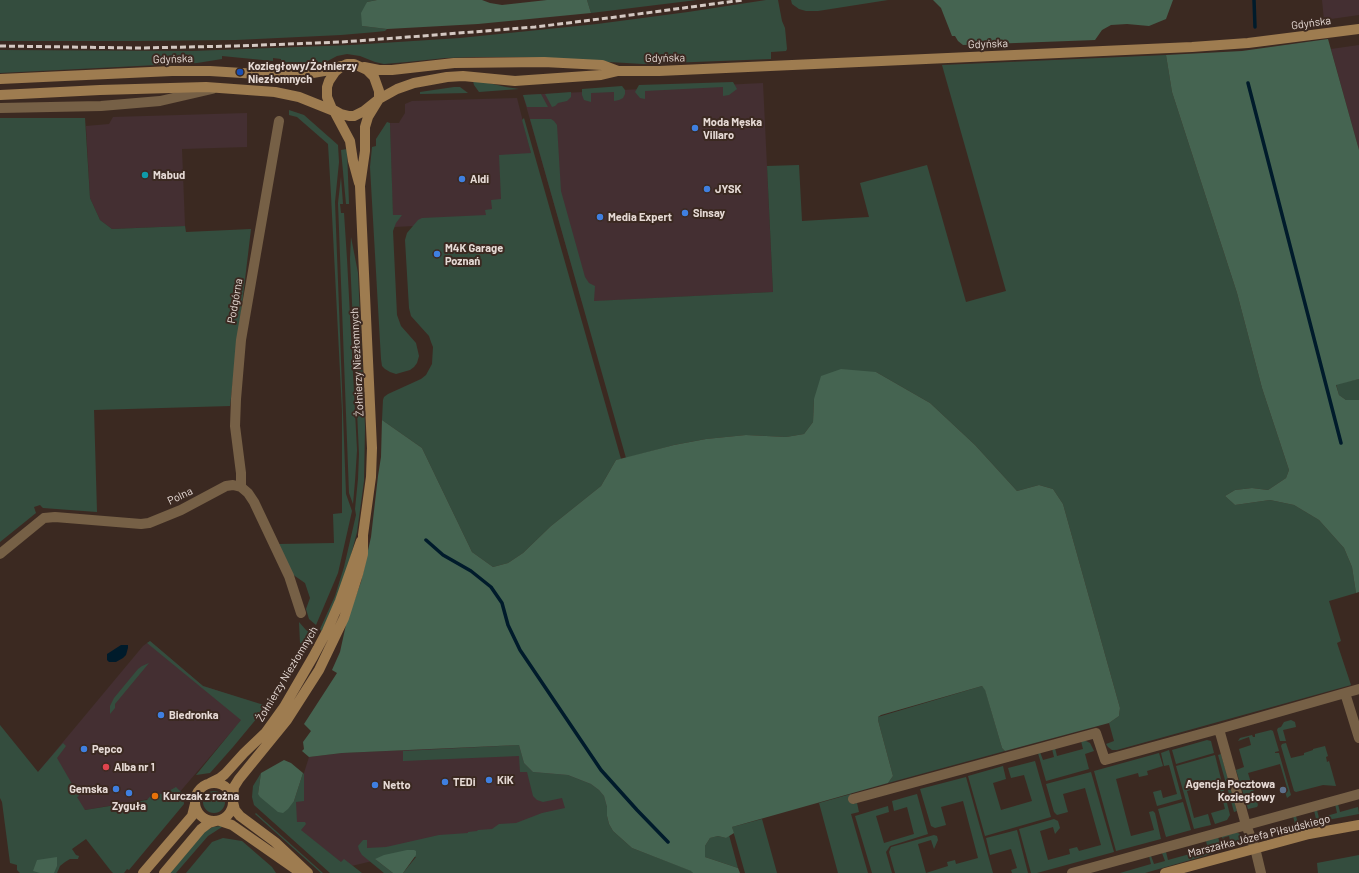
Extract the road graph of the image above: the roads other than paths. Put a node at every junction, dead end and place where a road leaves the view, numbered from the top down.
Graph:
1 (1359, 28) edge
2 (356, 64) junction
3 (344, 65) junction
4 (618, 71) junction
5 (0, 79) edge
6 (221, 88) junction
7 (0, 95) edge
8 (379, 99) junction
9 (0, 108) edge
10 (334, 111) junction
11 (280, 121) dead end
12 (360, 186) junction
13 (241, 487) junction
14 (363, 535) junction
15 (0, 554) edge
16 (301, 613) dead end
17 (1359, 689) edge
18 (1345, 693) junction
19 (1219, 729) junction
20 (1359, 738) edge
21 (210, 783) junction
22 (1359, 794) edge
23 (233, 799) junction
24 (853, 799) dead end
25 (195, 804) junction
26 (218, 821) junction
27 (1246, 824) junction
28 (1359, 825) edge
29 (1255, 848) junction
30 (143, 873) edge
31 (164, 873) edge
32 (301, 873) edge
33 (308, 873) edge
34 (1072, 873) edge
35 (1165, 873) edge
36 (1261, 873) edge

1 - 4 main road, Gdyńska
2 - 3 main road
2 - 4 main road, Gdyńska
2 - 8 main road
3 - 5 main road, Gdyńska
3 - 10 main road
4 - 8 main road, Gdyńska
6 - 7 main road
6 - 9 street
6 - 10 main road
8 - 10 main road
8 - 12 main road, Żołnierzy Niezłomnych
10 - 12 main road, Żołnierzy Niezłomnych
11 - 13 street, Podgórna
12 - 14 main road, Żołnierzy Niezłomnych
13 - 15 street, Polna
13 - 16 street
14 - 21 main road, Żołnierzy Niezłomnych
14 - 23 main road, Żołnierzy Niezłomnych
17 - 18 street
18 - 19 street
18 - 20 street
19 - 24 street
19 - 27 street
21 - 23 main road
21 - 25 main road
22 - 27 street
23 - 26 main road
23 - 33 main road
25 - 26 main road
25 - 30 main road
26 - 31 main road
26 - 32 main road
27 - 29 street
27 - 34 street
28 - 29 main road, Marszałka Józefa Piłsudskiego
29 - 35 main road, Marszałka Józefa Piłsudskiego
29 - 36 street

